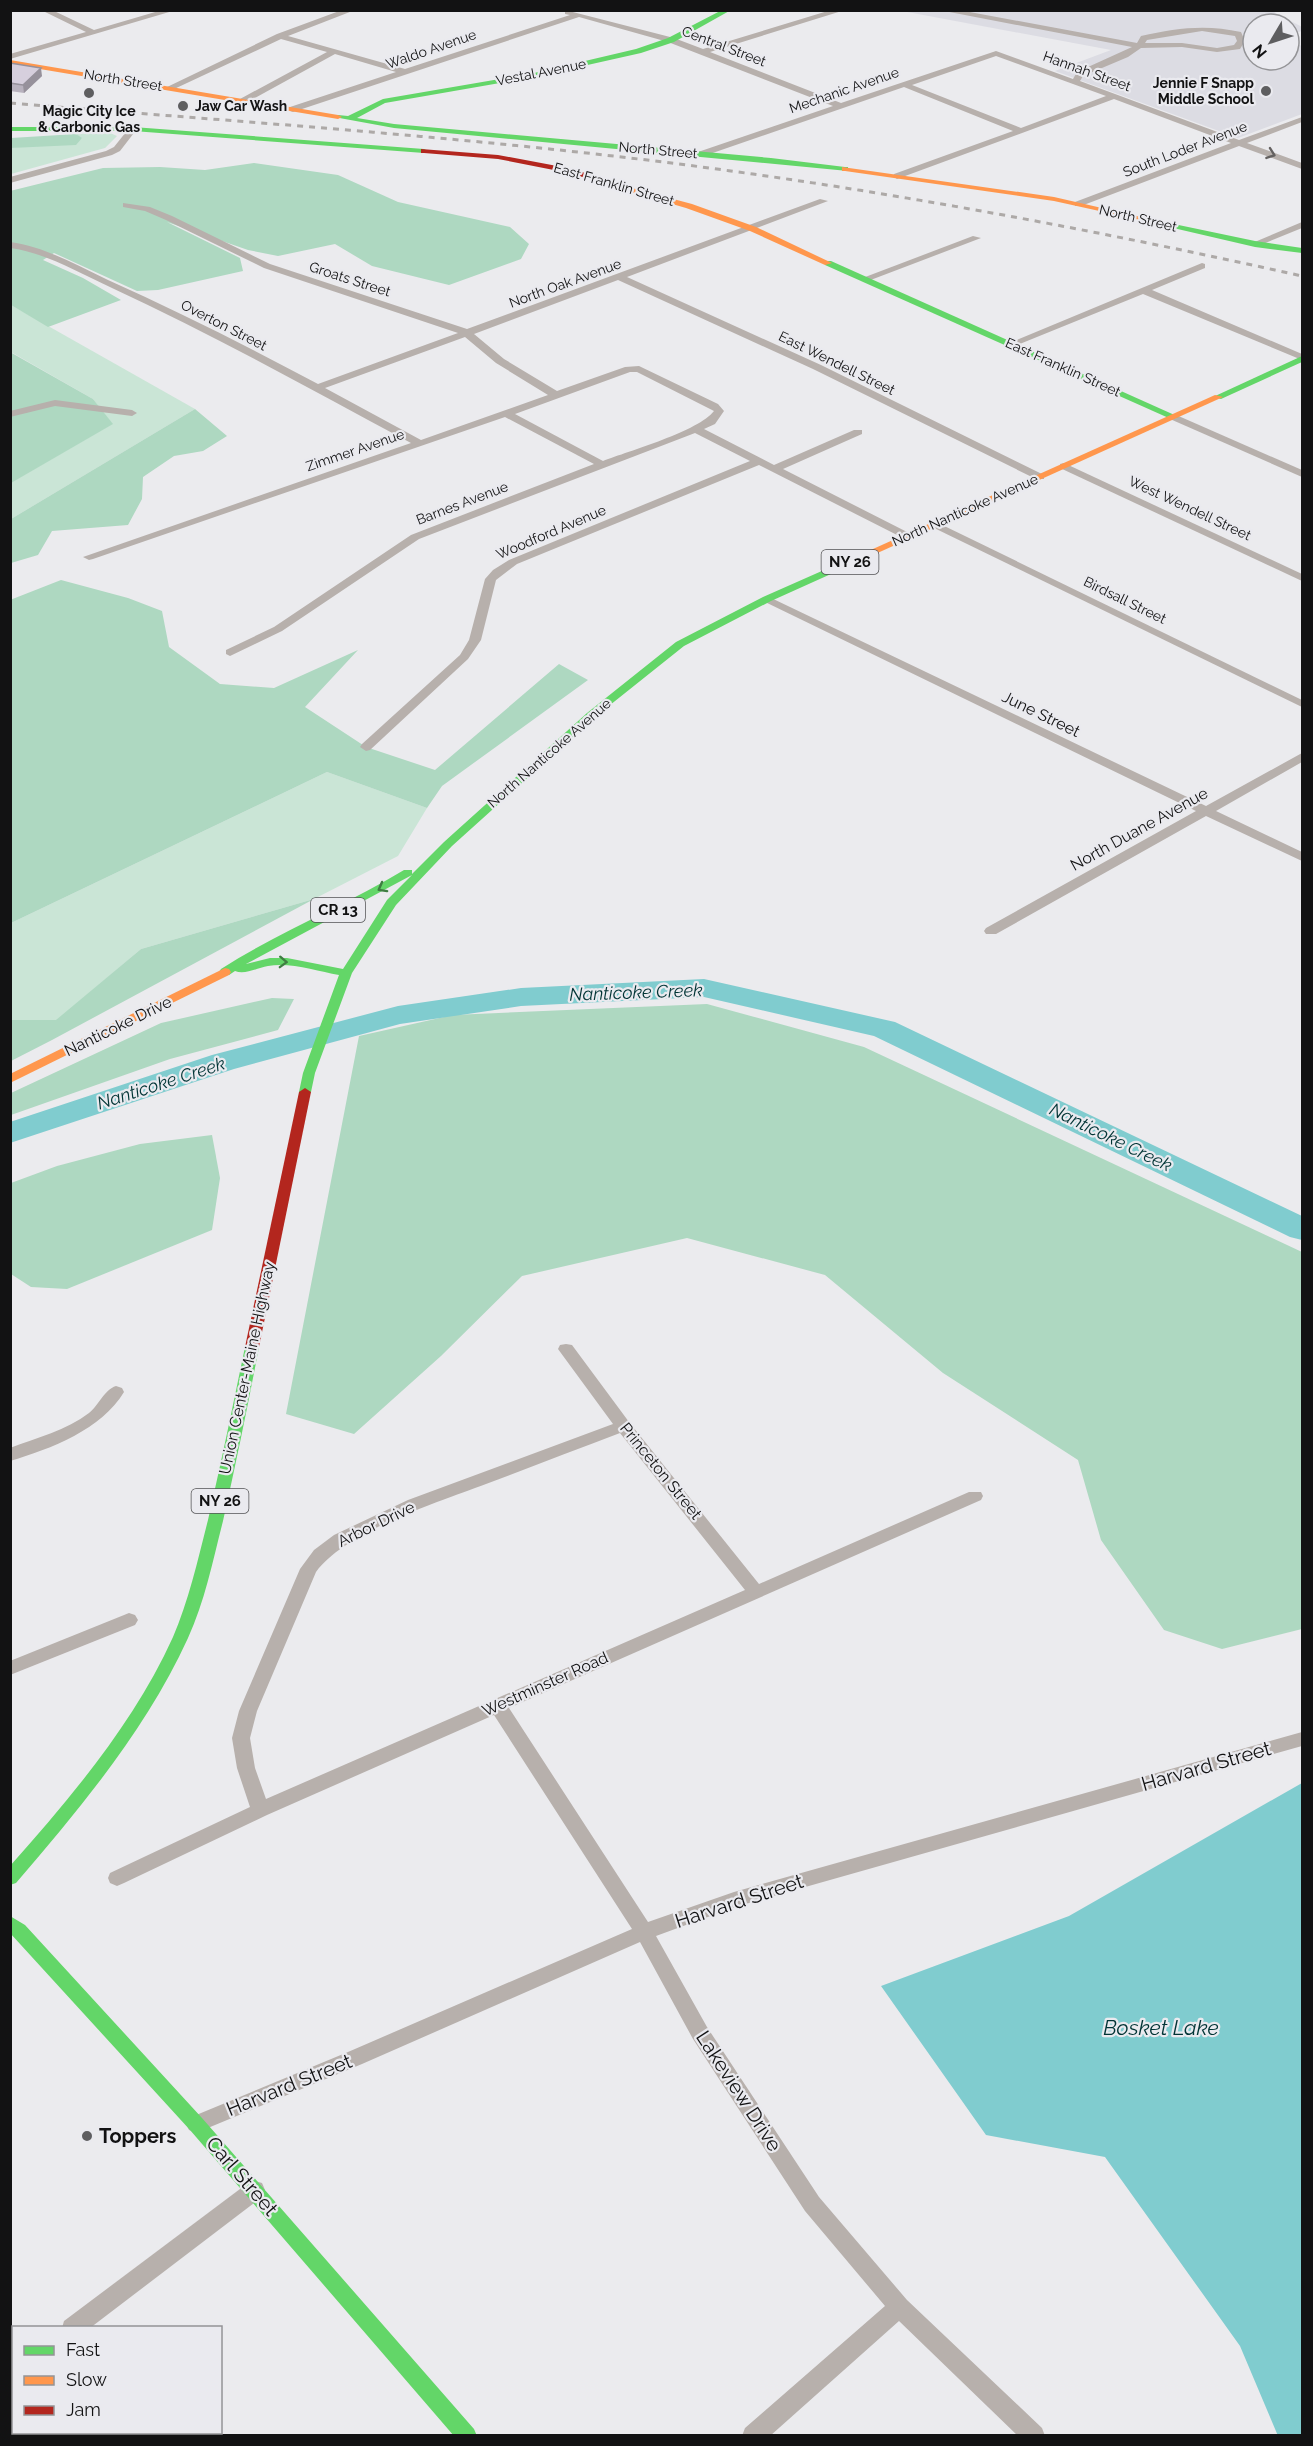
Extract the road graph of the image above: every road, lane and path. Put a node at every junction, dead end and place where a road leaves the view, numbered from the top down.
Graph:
1 (45, 10) edge
2 (172, 10) edge
3 (351, 10) edge
4 (561, 10) edge
5 (728, 10) edge
6 (841, 10) edge
7 (943, 10) edge
8 (578, 15) junction
9 (94, 33) junction
10 (280, 36) junction
11 (671, 40) junction
12 (1139, 46) junction
13 (335, 51) junction
14 (704, 52) junction
15 (996, 53) joint
16 (10, 57) edge
17 (10, 62) edge
18 (405, 72) junction
19 (1076, 81) junction
20 (903, 84) junction
21 (170, 88) junction
22 (1115, 96) junction
23 (243, 101) junction
24 (840, 106) junction
25 (293, 109) junction
26 (349, 118) junction
27 (1302, 119) edge
28 (10, 129) edge
29 (133, 129) junction
30 (1019, 130) junction
31 (1240, 142) junction
32 (701, 154) junction
33 (1302, 166) edge
34 (897, 176) junction
35 (10, 180) edge
36 (823, 201) dead end
37 (1078, 204) junction
38 (126, 205) dead end
39 (1302, 225) edge
40 (753, 229) junction
41 (976, 238) dead end
42 (1255, 244) junction
43 (10, 245) edge
44 (1302, 251) edge
45 (1202, 266) dead end
46 (620, 277) junction
47 (865, 279) junction
48 (1143, 290) junction
49 (466, 333) junction
50 (1012, 344) junction
51 (1302, 358) edge
52 (317, 388) junction
53 (556, 395) junction
54 (719, 411) joint
55 (132, 413) dead end
56 (506, 413) junction
57 (10, 414) edge
58 (1174, 417) junction
59 (696, 429) junction
60 (858, 432) dead end
61 (420, 444) junction
62 (759, 461) junction
63 (603, 465) junction
64 (1064, 466) junction
65 (773, 469) junction
66 (1302, 474) edge
67 (1040, 477) junction
68 (934, 524) junction
69 (907, 536) junction
70 (89, 557) dead end
71 (1302, 578) edge
72 (767, 599) junction
73 (230, 652) dead end
74 (1302, 704) edge
75 (366, 747) dead end
76 (1302, 757) edge
77 (1205, 811) junction
78 (447, 844) junction
79 (1302, 857) edge
80 (991, 931) dead end
81 (297, 948) dead end
82 (249, 954) junction
83 (225, 972) junction
84 (346, 973) junction
85 (10, 1079) edge
86 (566, 1349) dead end
87 (116, 1392) dead end
88 (623, 1426) junction
89 (13, 1449) edge
90 (975, 1496) dead end
91 (756, 1592) junction
92 (129, 1620) dead end
93 (10, 1668) edge
94 (497, 1705) junction
95 (1302, 1739) edge
96 (260, 1810) junction
97 (10, 1878) edge
98 (117, 1878) dead end
99 (10, 1923) edge
100 (644, 1932) junction
101 (196, 2124) junction
102 (255, 2190) junction
103 (899, 2307) junction
104 (75, 2326) edge
105 (467, 2436) edge
106 (753, 2436) edge
107 (1034, 2436) edge

1 - 9 street
2 - 9 street
3 - 10 street
4 - 8 street, Central Street
5 - 11 street, Vestal Avenue
6 - 14 street
7 - 12 street
8 - 11 street, Central Street
8 - 18 street, Waldo Avenue
9 - 16 street
10 - 13 street
10 - 21 street
11 - 14 street, Central Street
11 - 26 street, Vestal Avenue
12 - 12 street
12 - 19 street
13 - 18 street
13 - 23 street
14 - 24 street, Central Street
15 - 19 street, Hannah Street
15 - 20 street, Mechanic Avenue
17 - 21 street, North Street
18 - 25 street, Waldo Avenue
19 - 22 street, Hannah Street
20 - 24 street, Mechanic Avenue
20 - 30 street
21 - 23 street, North Street
22 - 30 street
22 - 31 street, Hannah Street
23 - 25 street, North Street
24 - 32 street, Mechanic Avenue
25 - 26 street, North Street
26 - 32 street, North Street
27 - 31 street, South Loder Avenue
28 - 29 street, East Franklin Street
29 - 35 street
29 - 40 street, East Franklin Street
30 - 34 street
31 -> 33 street, Hannah Street
31 - 37 street, South Loder Avenue
32 - 34 street, North Street
34 - 37 street, North Street
36 - 40 street, North Oak Avenue
37 - 42 street, North Street
38 - 49 street, Groats Street
39 - 42 street
40 - 46 street, North Oak Avenue
40 - 47 street, East Franklin Street
41 - 47 street
42 - 44 street, North Street
43 - 52 street, Overton Street
45 - 48 street
46 - 49 street, North Oak Avenue
46 - 67 street, East Wendell Street
47 - 50 street, East Franklin Street
48 - 50 street
48 - 51 street
49 - 52 street, North Oak Avenue
49 - 53 street, Groats Street
50 - 58 street, East Franklin Street
51 - 58 street, North Nanticoke Avenue / NY 26
52 - 61 street, Overton Street
53 - 54 street, Zimmer Avenue
53 - 56 street, Zimmer Avenue
54 - 59 street, Barnes Avenue
55 - 57 street
56 - 61 street, Zimmer Avenue
56 - 63 street
58 - 64 street, North Nanticoke Avenue / NY 26
58 - 66 street
59 - 62 street
59 - 63 street, Barnes Avenue
60 - 65 street
61 - 70 street, Zimmer Avenue
62 - 65 street
62 - 75 street, Woodford Avenue
63 - 73 street, Barnes Avenue
64 - 67 street, North Nanticoke Avenue / NY 26
64 - 71 street, West Wendell Street
65 - 69 street
67 - 68 street, North Nanticoke Avenue / NY 26
68 - 69 street, North Nanticoke Avenue / NY 26
68 - 74 street, Birdsall Street
69 - 72 street, North Nanticoke Avenue / NY 26
72 - 77 street, June Street
72 - 78 street, North Nanticoke Avenue / NY 26
76 - 77 street, North Duane Avenue
77 - 79 street, June Street
77 - 80 street, North Duane Avenue
78 -> 82 street, CR 13
78 - 84 street, Union Center-Maine Highway / NY 26
81 - 82 street, CR 13
82 - 83 street, CR 13
83 -> 84 street, CR 13
83 - 85 street, Nanticoke Drive / CR 13
84 - 97 street, Union Center-Maine Highway / NY 26
86 - 88 street, Princeton Street
87 - 89 street
88 - 91 street, Princeton Street
88 - 96 street, Arbor Drive
90 - 91 street, Westminster Road
91 - 94 street, Westminster Road
92 - 93 street
94 - 96 street, Westminster Road
94 - 100 street, Lakeview Drive
95 - 100 street, Harvard Street
96 - 98 street, Westminster Road
99 - 101 street, Carl Street
100 - 101 street, Harvard Street
100 - 103 street, Lakeview Drive
101 - 102 street, Carl Street
102 - 104 street
102 - 105 street, Carl Street
103 - 106 street
103 - 107 street, Lakeview Drive

